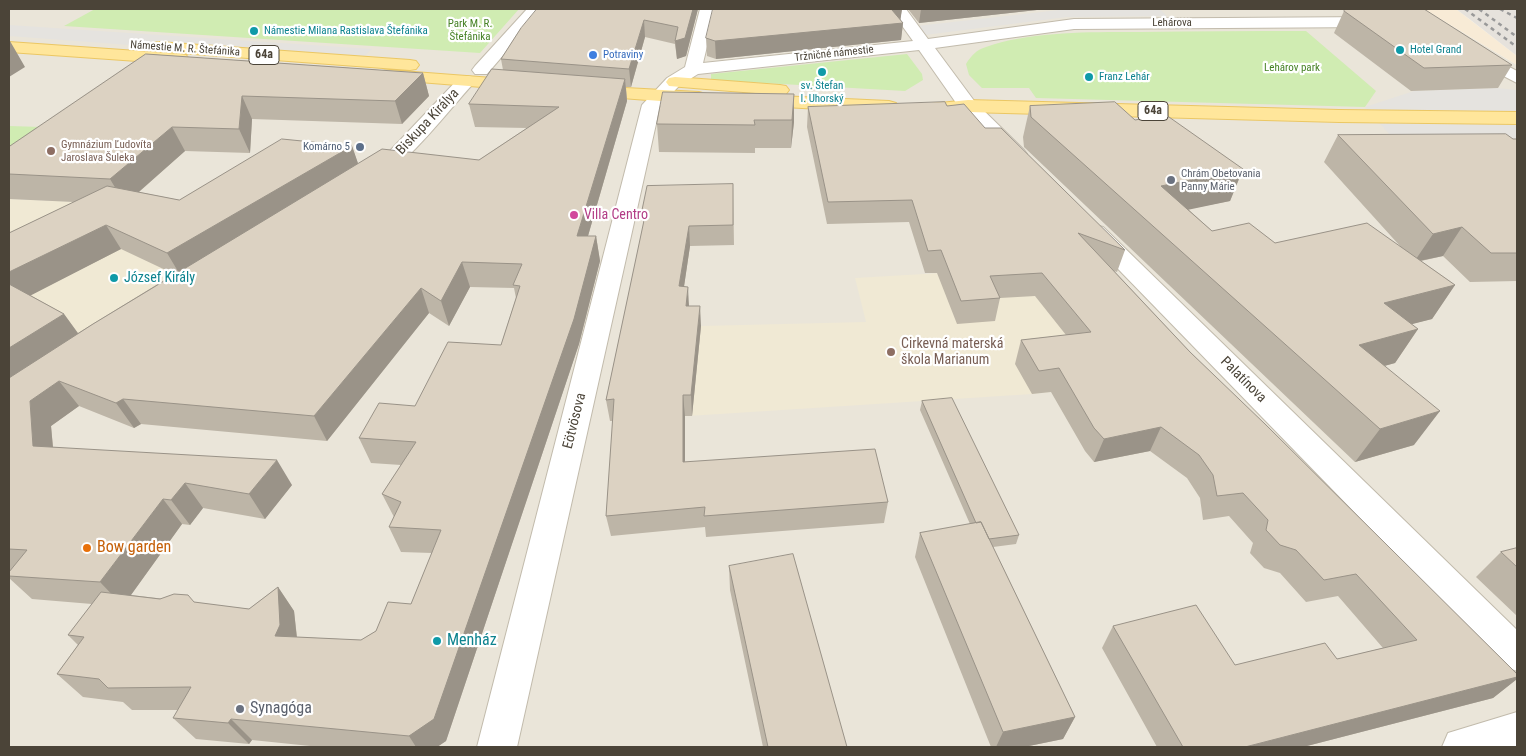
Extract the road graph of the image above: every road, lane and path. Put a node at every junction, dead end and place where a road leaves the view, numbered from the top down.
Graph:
1 (535, 9) edge
2 (708, 9) edge
3 (898, 9) edge
4 (1204, 9) edge
5 (1225, 22) junction
6 (1393, 22) edge
7 (9, 36) edge
8 (1460, 44) edge
9 (924, 45) junction
10 (9, 47) edge
11 (693, 69) junction
12 (474, 76) junction
13 (1517, 78) edge
14 (532, 80) edge
15 (576, 83) edge
16 (665, 89) junction
17 (968, 106) junction
18 (1517, 118) edge
19 (1035, 172) edge
20 (352, 186) edge
21 (1077, 214) edge
22 (1517, 654) edge
23 (1517, 731) edge
24 (496, 747) edge
25 (1462, 747) edge

1 - 12 street, Biskupa Királya
2 - 11 street
3 - 9 street
4 - 5 street
5 - 6 street, Lehárova
5 - 9 street, Lehárova
7 - 12 main road, Námestie M. R. Štefánika / 64a
8 - 13 street
9 - 11 street, Tržničné námestie
9 - 17 street
10 - 12 main road, 64a
11 - 16 street, Tržničné námestie
12 - 14 main road, 64a
12 - 20 street, Biskupa Királya
15 - 16 main road, 64a
16 - 17 main road, 64a
16 - 17 main road, 64a
16 - 24 street, Eötvösova
17 - 18 main road, 64a
17 - 19 street
21 - 22 street, Palatínova
23 - 25 street

